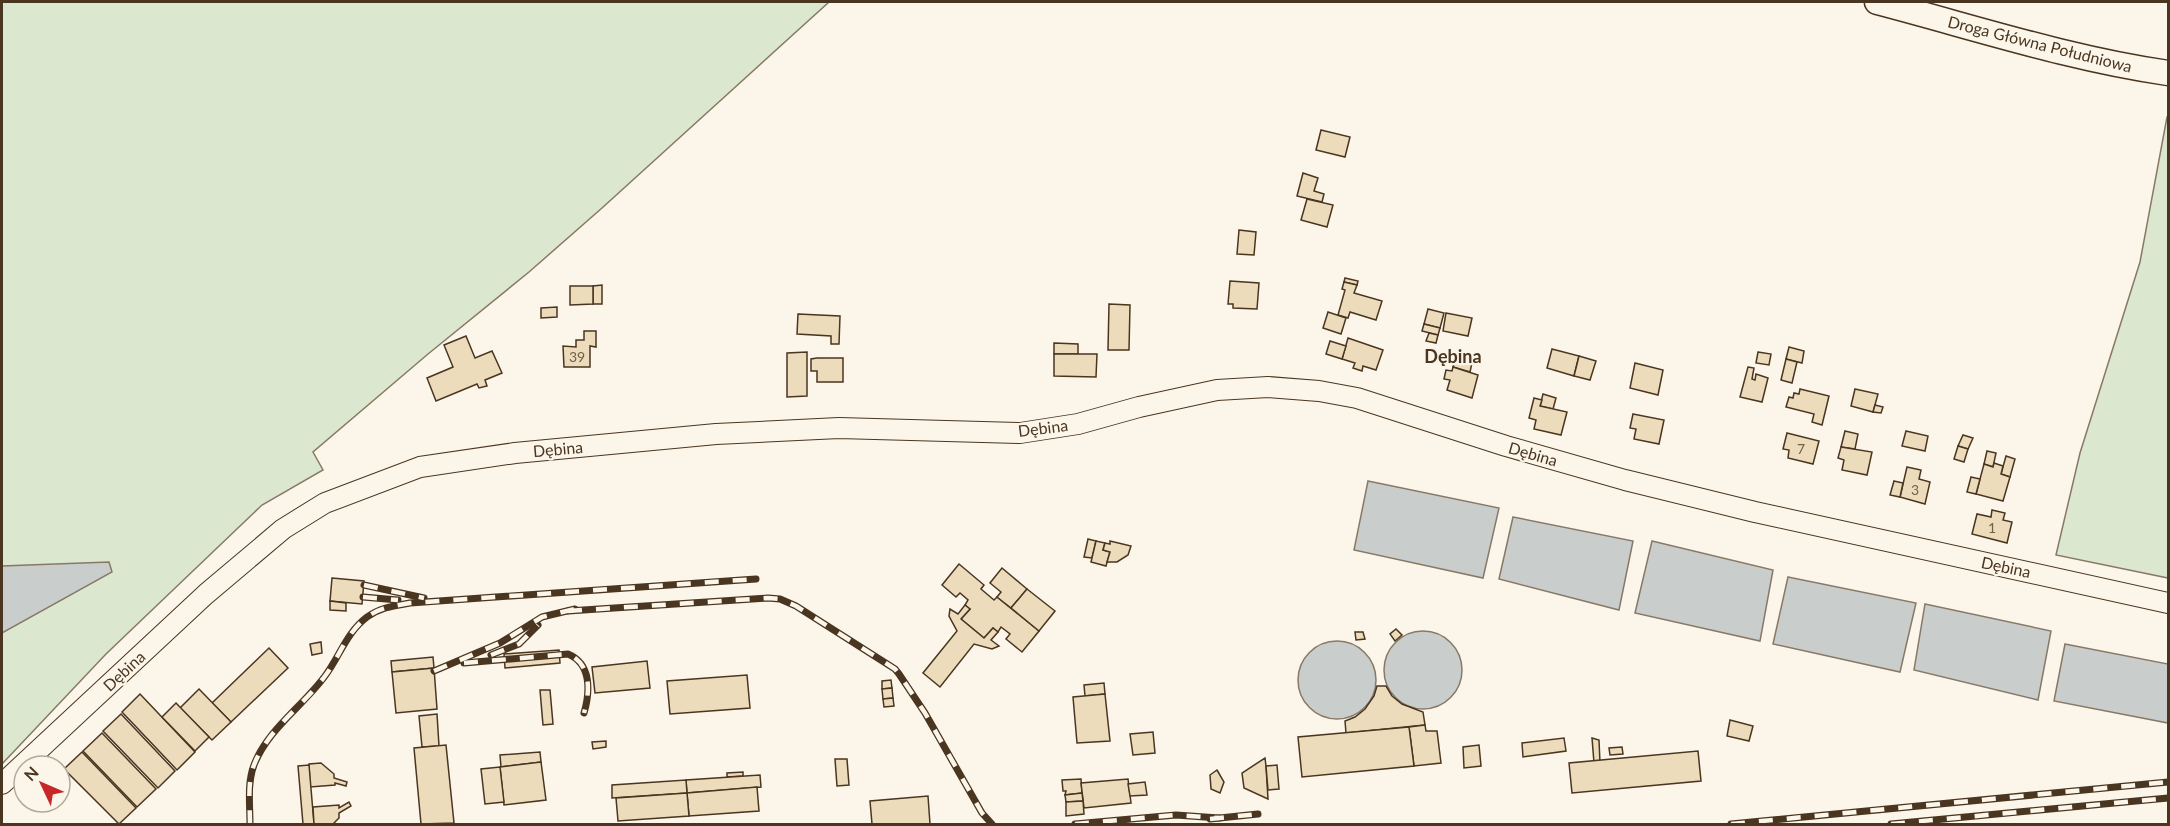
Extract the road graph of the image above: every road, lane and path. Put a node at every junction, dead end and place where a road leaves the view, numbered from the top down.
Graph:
1 (1877, 2) edge
2 (2169, 73) edge
3 (2169, 603) edge
4 (2, 784) edge

1 - 2 main road, Droga Główna Południowa
3 - 4 street, Dębina

